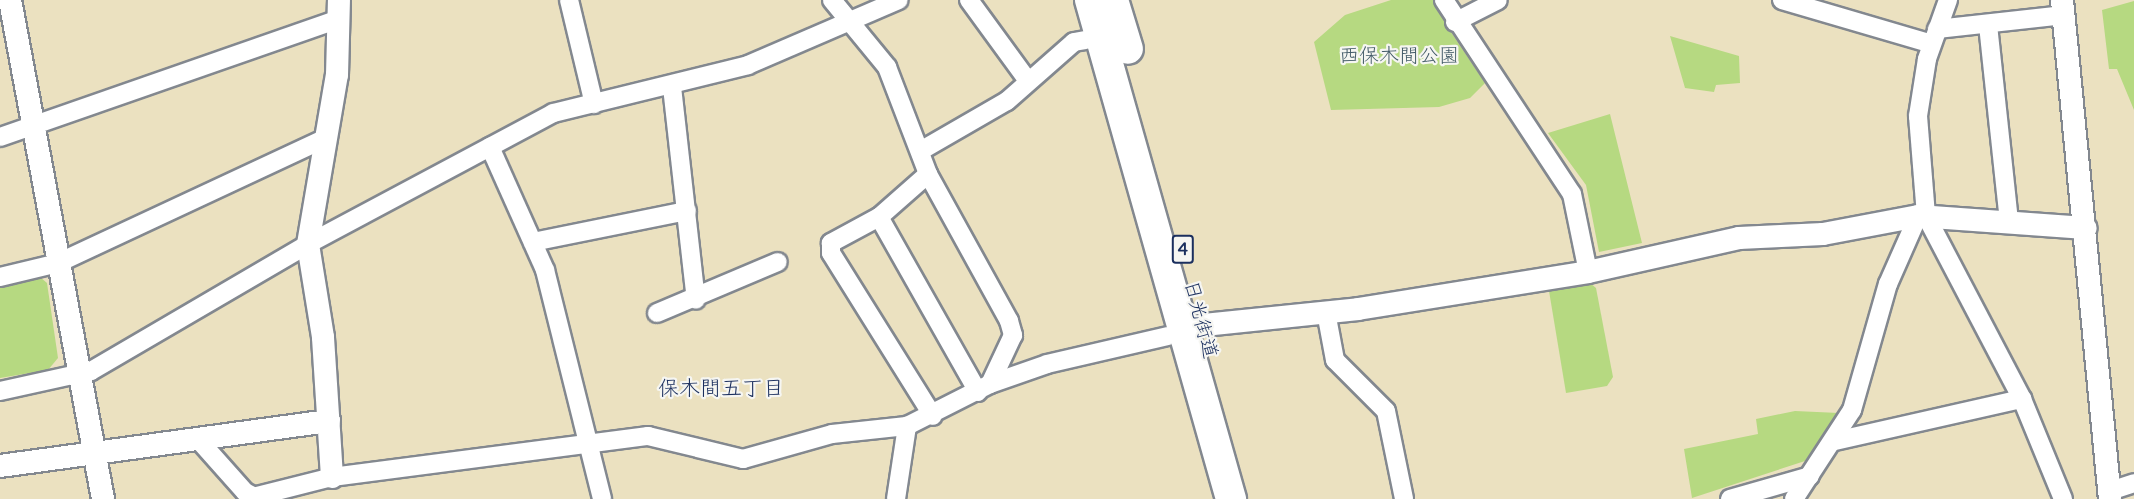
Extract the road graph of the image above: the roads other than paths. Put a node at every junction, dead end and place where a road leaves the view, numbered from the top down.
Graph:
1 (10, 0) edge
2 (568, 0) edge
3 (832, 0) edge
4 (898, 0) edge
5 (969, 0) edge
6 (1076, 0) edge
7 (1444, 0) edge
8 (1498, 0) edge
9 (1782, 0) edge
10 (1948, 0) edge
11 (1110, 2) edge
12 (2063, 7) edge
13 (339, 9) edge
14 (853, 20) junction
15 (1455, 22) junction
16 (1989, 24) junction
17 (1934, 36) junction
18 (1085, 40) junction
19 (1028, 81) junction
20 (672, 87) junction
21 (594, 104) junction
22 (34, 125) junction
23 (0, 137) edge
24 (324, 139) junction
25 (490, 147) junction
26 (922, 150) junction
27 (928, 174) junction
28 (687, 211) junction
29 (1922, 216) junction
30 (879, 217) junction
31 (2008, 222) junction
32 (2086, 228) junction
33 (533, 242) junction
34 (308, 244) junction
35 (58, 262) junction
36 (778, 262) dead end
37 (1587, 272) junction
38 (0, 277) edge
39 (696, 300) junction
40 (1326, 312) junction
41 (657, 313) dead end
42 (1204, 325) junction
43 (1168, 336) junction
44 (79, 377) junction
45 (984, 388) junction
46 (0, 391) edge
47 (2022, 399) junction
48 (933, 417) junction
49 (329, 422) junction
50 (907, 426) junction
51 (197, 438) junction
52 (1835, 441) junction
53 (588, 444) junction
54 (93, 452) junction
55 (0, 466) edge
56 (1810, 476) junction
57 (332, 477) junction
58 (2134, 483) edge
59 (1231, 495) edge
60 (2110, 495) edge
61 (258, 498) edge
62 (103, 499) edge
63 (602, 499) edge
64 (896, 499) edge
65 (1404, 499) edge
66 (1730, 499) edge
67 (1794, 499) edge
68 (2063, 499) edge

1 - 22 street
2 - 21 street
3 - 14 street
4 - 14 street
5 - 19 street
6 - 18 highway, 4
7 - 15 street
8 - 15 street
9 - 17 street
10 - 17 street
11 - 42 highway, 日光街道 / 4
11 - 59 highway, 日光街道 / 4
12 - 16 street
12 - 32 street
13 - 22 street
13 - 24 street
14 - 20 street
14 - 26 street
15 - 37 street
16 - 17 street
16 - 31 street
17 - 29 street
18 - 19 street
18 - 43 highway, 4
19 - 26 street
20 - 21 street
20 - 28 street
21 - 25 street
22 - 23 street
22 - 35 street
24 - 34 street
24 - 35 street
25 - 33 street
25 - 34 street
26 - 27 street
27 - 30 street
27 - 45 street
28 - 33 street
28 - 39 street
29 - 31 street
29 - 37 street
29 - 47 street
29 - 52 street
30 - 45 street
30 - 48 street
31 - 32 street
32 - 60 street
33 - 53 street
34 - 44 street
34 - 49 street
35 - 38 street
35 - 44 street
36 - 39 street
37 - 40 street
39 - 41 street
40 - 42 street
40 - 65 street
42 - 59 highway, 日光街道 / 4
43 - 45 street
43 - 59 highway, 4
44 - 46 street
44 - 54 street
45 - 48 street
47 - 52 street
47 - 68 street
48 - 50 street
49 - 51 street
49 - 57 street
50 - 53 street
50 - 64 street
51 - 54 street
51 - 61 street
52 - 56 street
53 - 57 street
53 - 63 street
54 - 55 street
54 - 62 street
56 - 66 street
56 - 67 street
57 - 61 street
58 - 60 street

